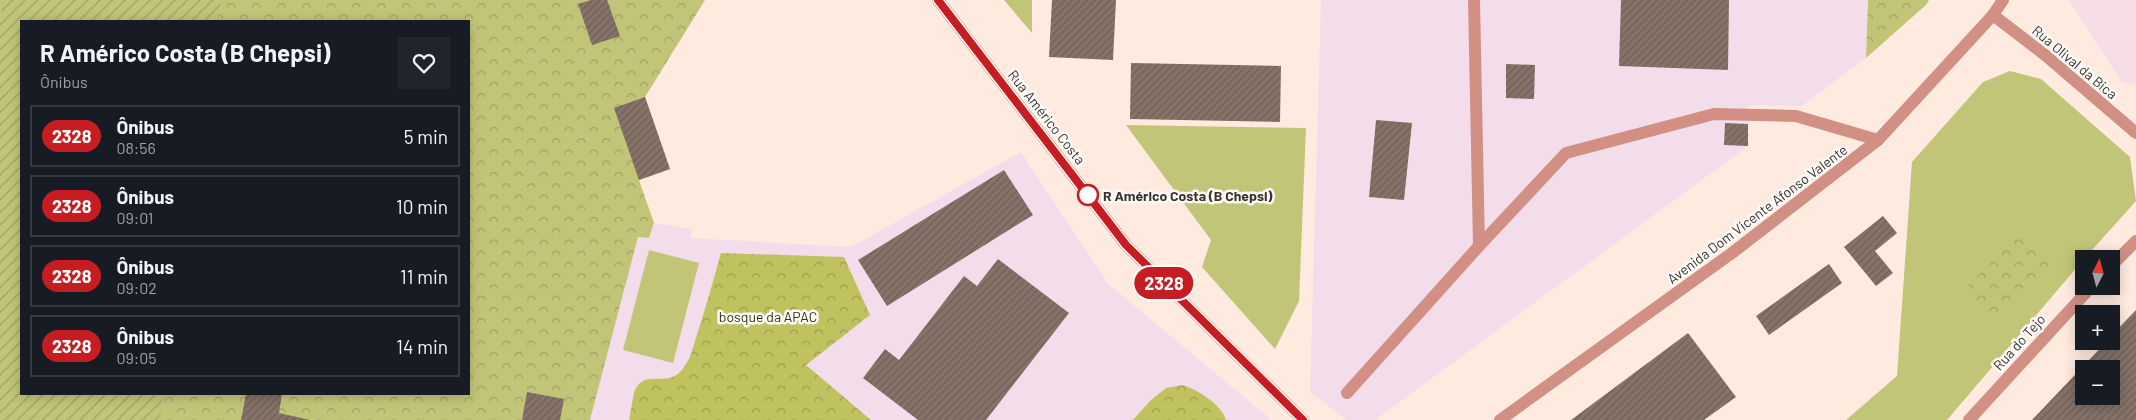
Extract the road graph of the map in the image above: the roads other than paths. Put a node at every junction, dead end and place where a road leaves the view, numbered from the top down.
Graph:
1 (938, 0) edge
2 (1474, 0) edge
3 (2003, 0) edge
4 (1993, 15) junction
5 (2136, 133) edge
6 (1878, 140) junction
7 (2136, 241) edge
8 (1479, 246) junction
9 (2120, 257) edge
10 (2084, 295) edge
11 (1347, 393) dead end
12 (1303, 420) edge
13 (1500, 420) edge
14 (1969, 420) edge

1 - 12 street, Rua Américo Costa
2 - 8 street
3 - 4 street, Avenida Dom Vicente Afonso Valente
4 - 5 street, Rua Olival da Bica
4 - 6 street, Avenida Dom Vicente Afonso Valente
6 - 8 street
6 - 13 street, Avenida Dom Vicente Afonso Valente
7 - 9 street
8 - 11 street
10 - 14 street, Rua do Tejo

